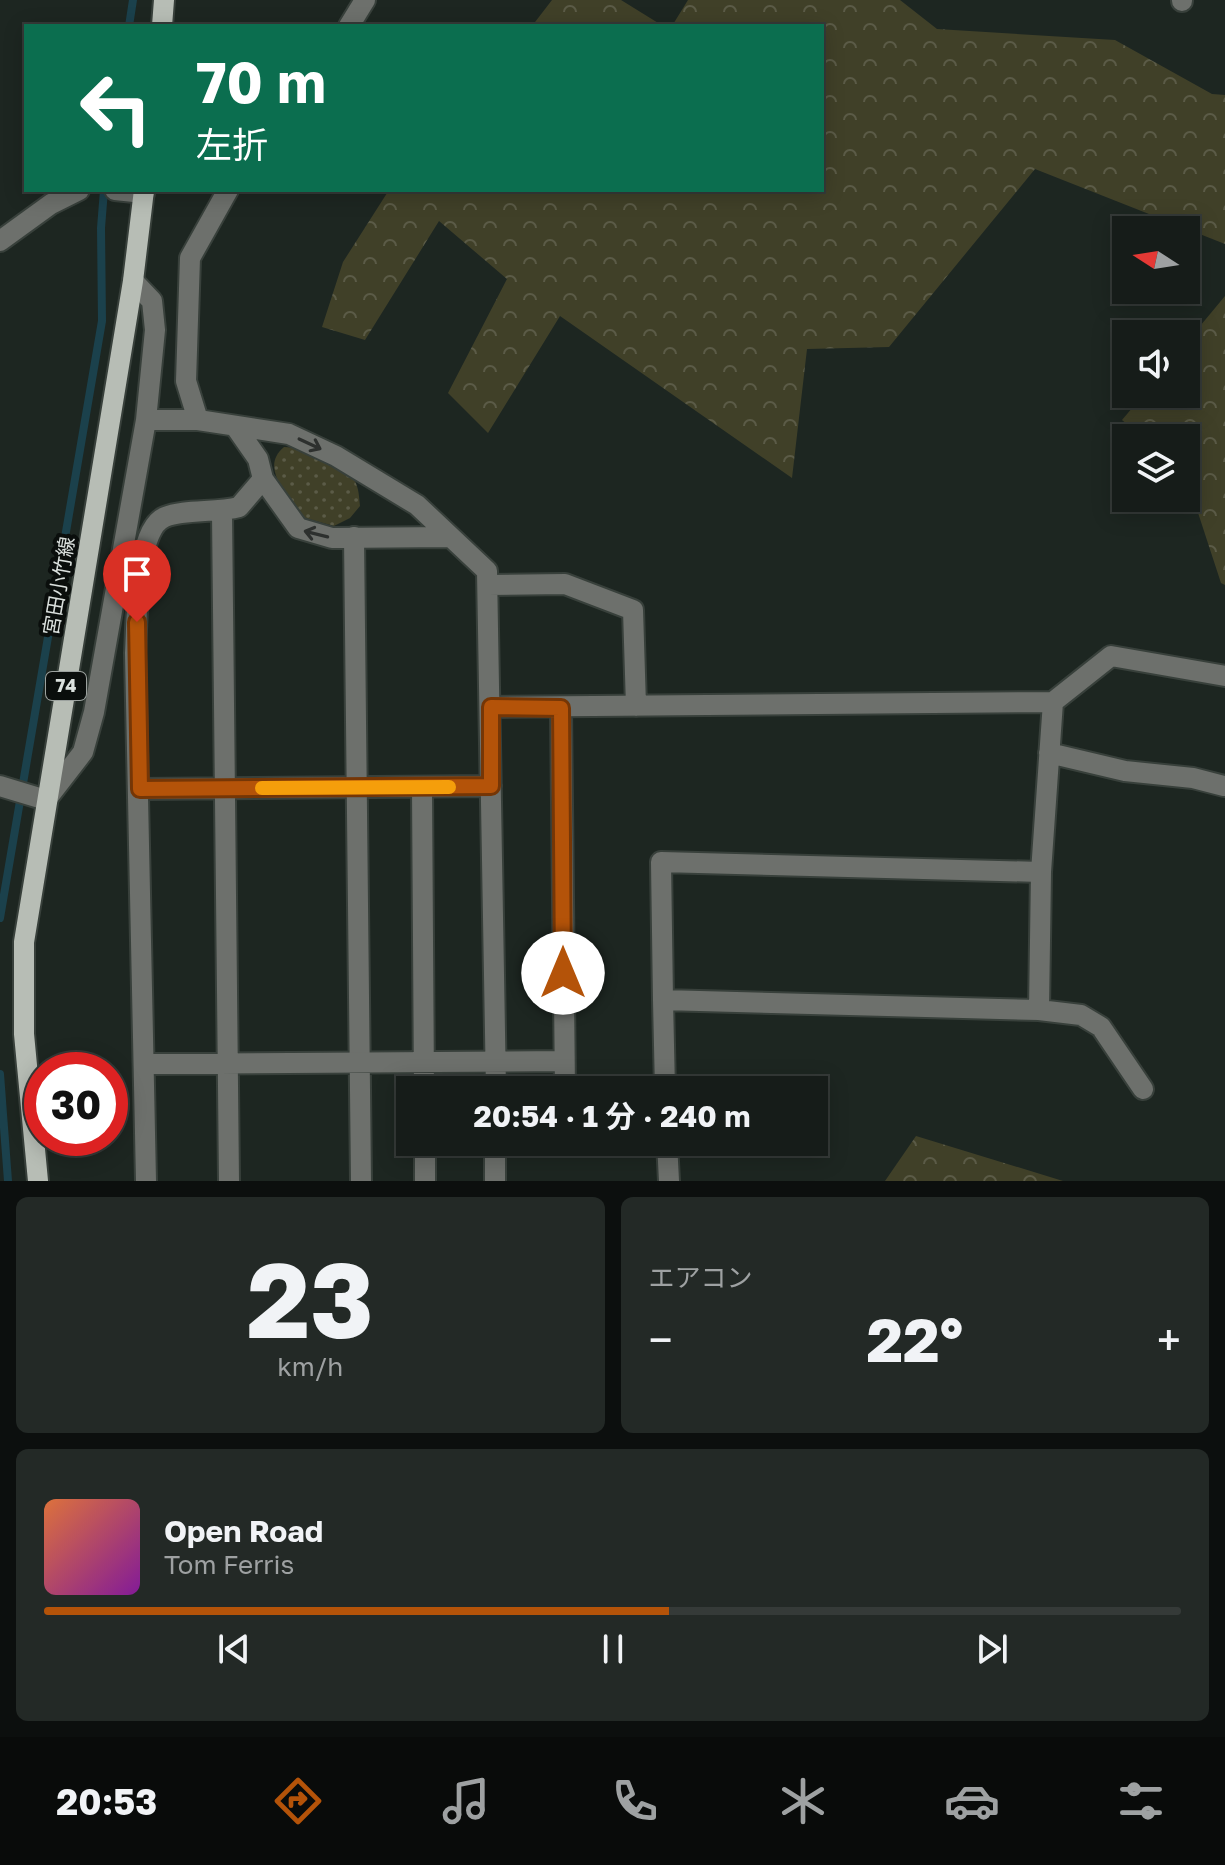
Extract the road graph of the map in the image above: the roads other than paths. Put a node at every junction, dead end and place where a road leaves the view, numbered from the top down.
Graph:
1 (164, 0) edge
2 (365, 0) edge
3 (162, 24) edge
4 (350, 24) edge
5 (75, 192) edge
6 (144, 192) edge
7 (227, 192) edge
8 (0, 241) edge
9 (133, 281) junction
10 (146, 420) junction
11 (198, 420) junction
12 (235, 426) junction
13 (263, 479) junction
14 (222, 512) junction
15 (354, 537) junction
16 (450, 537) junction
17 (488, 585) junction
18 (1225, 676) edge
19 (1053, 702) junction
20 (636, 706) junction
21 (491, 707) junction
22 (561, 708) junction
23 (1049, 753) junction
24 (0, 786) edge
25 (491, 786) junction
26 (1224, 786) edge
27 (357, 787) junction
28 (422, 787) junction
29 (225, 788) junction
30 (140, 789) junction
31 (46, 800) junction
32 (1041, 872) junction
33 (663, 1000) junction
34 (1039, 1010) junction
35 (564, 1061) junction
36 (496, 1062) junction
37 (424, 1063) junction
38 (145, 1064) junction
39 (227, 1064) junction
40 (360, 1064) junction
41 (424, 1076) edge
42 (496, 1076) edge
43 (565, 1076) edge
44 (665, 1076) edge
45 (1143, 1089) dead end
46 (425, 1156) edge
47 (495, 1156) edge
48 (668, 1156) edge
49 (38, 1181) edge
50 (146, 1181) edge
51 (229, 1181) edge
52 (361, 1181) edge
53 (425, 1181) edge
54 (495, 1181) edge
55 (669, 1181) edge

1 - 3 main road
2 - 4 street
5 - 8 street
6 - 9 main road, 宮田小竹線 / 74
7 - 11 street
9 - 10 street
9 - 31 main road, 宮田小竹線 / 74
10 - 11 street
10 - 31 street
11 - 12 street
12 - 13 street
12 -> 16 street
13 - 14 street
15 -> 13 street
14 - 29 street
14 - 30 street
15 - 16 street
15 - 27 street
16 - 17 street
17 - 20 street
17 - 21 street
18 - 19 street
19 - 20 street
19 - 23 street
20 - 22 street
21 - 22 street
21 - 25 street
22 - 35 street
23 - 26 street
23 - 32 street
24 - 31 street
25 - 28 street
25 - 36 street
27 - 28 street
27 - 29 street
27 - 40 street
28 - 37 street
29 - 30 street
29 - 39 street
30 - 38 street
31 - 49 main road, 宮田小竹線 / 74
32 - 33 street
32 - 34 street
33 - 34 street
33 - 44 street
34 - 45 street
35 - 36 street
35 - 43 street
36 - 37 street
36 - 42 street
37 - 40 street
37 - 41 street
38 - 39 street
38 - 50 street
39 - 40 street
39 - 51 street
40 - 52 street
46 - 53 street
47 - 54 street
48 - 55 street

